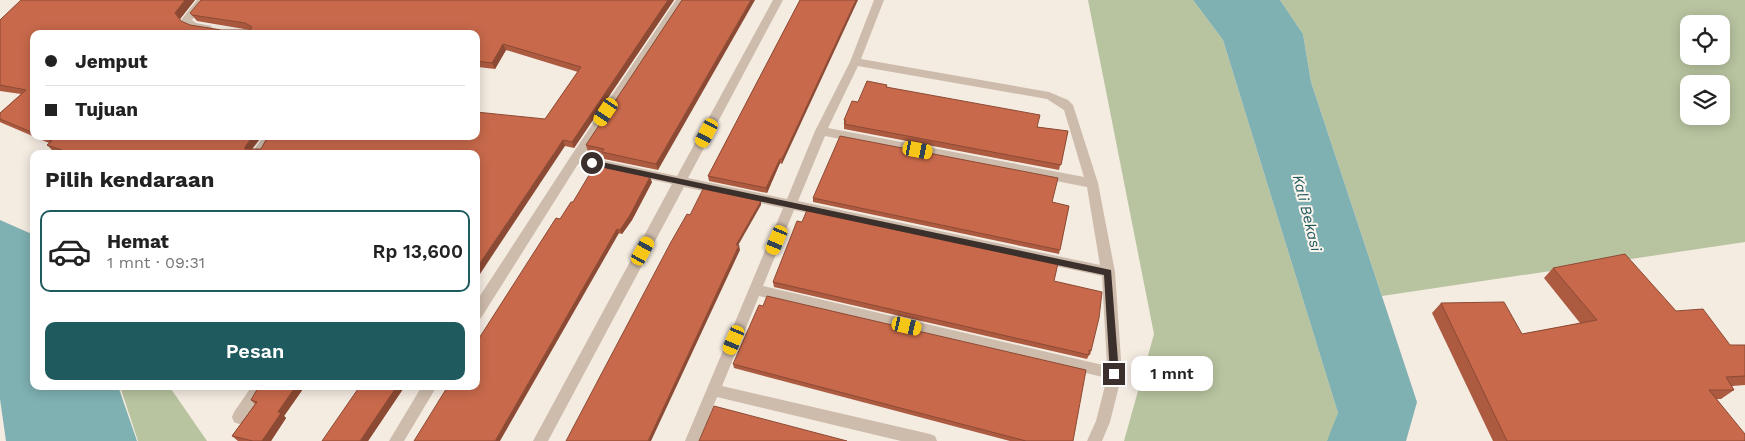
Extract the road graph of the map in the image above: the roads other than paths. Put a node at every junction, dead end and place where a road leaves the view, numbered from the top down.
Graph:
1 (203, 0) edge
2 (667, 0) edge
3 (778, 0) edge
4 (879, 0) edge
5 (681, 1) edge
6 (221, 30) edge
7 (855, 62) junction
8 (821, 131) junction
9 (575, 160) junction
10 (681, 182) junction
11 (1092, 183) junction
12 (791, 206) junction
13 (1108, 272) junction
14 (756, 290) junction
15 (480, 308) edge
16 (1114, 374) junction
17 (257, 390) edge
18 (428, 390) edge
19 (713, 390) junction
20 (239, 417) dead end
21 (396, 441) edge
22 (540, 441) edge
23 (692, 441) edge
24 (930, 441) edge
25 (1094, 441) edge

1 - 6 street
2 - 5 street
3 - 10 street
4 - 7 street
5 - 9 street
7 - 8 street
7 - 11 street
8 - 11 street
8 - 12 street
9 - 10 street
9 - 15 street
10 - 12 street
10 - 22 street
11 - 13 street
12 - 13 street
12 - 14 street
13 - 16 street
14 - 16 street
14 - 19 street
16 - 25 street
17 - 20 street
18 - 21 street
19 - 23 street
19 - 24 street

